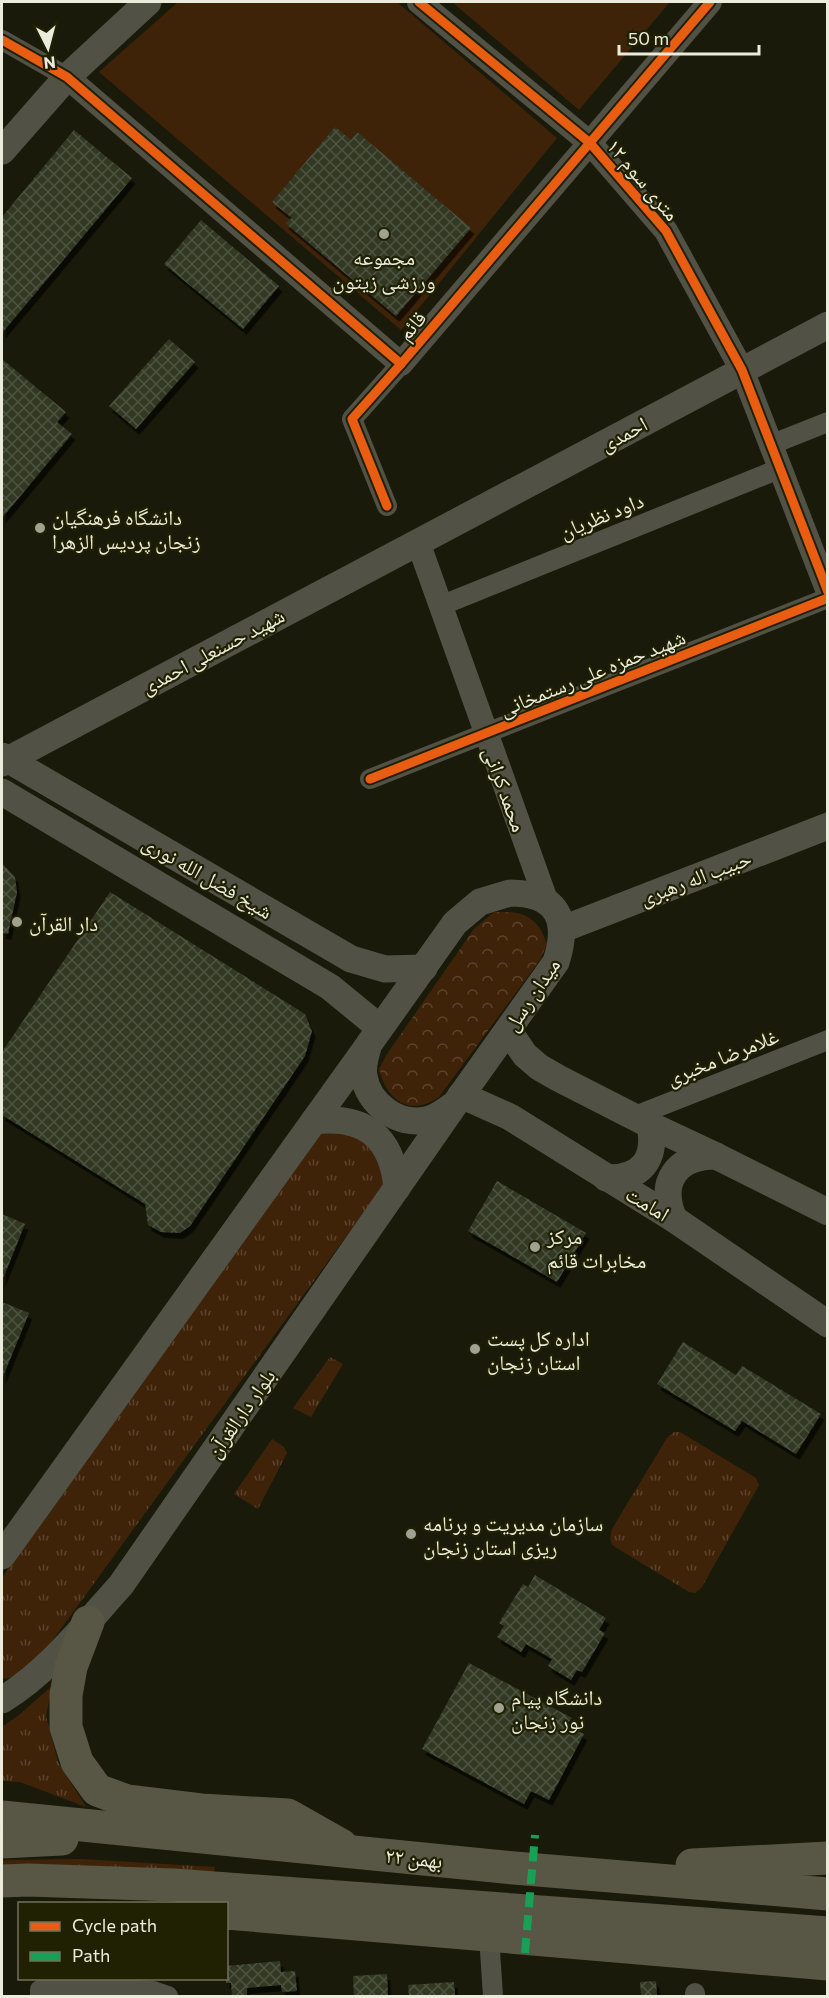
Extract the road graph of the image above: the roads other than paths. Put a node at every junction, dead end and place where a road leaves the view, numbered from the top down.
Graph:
1 (419, 2) edge
2 (710, 2) edge
3 (134, 7) edge
4 (2, 40) edge
5 (67, 77) junction
6 (5, 142) edge
7 (590, 142) junction
8 (828, 325) edge
9 (401, 364) junction
10 (742, 370) junction
11 (828, 422) edge
12 (770, 445) junction
13 (779, 469) junction
14 (387, 506) dead end
15 (418, 542) junction
16 (828, 592) edge
17 (828, 598) edge
18 (440, 606) junction
19 (486, 733) junction
20 (3, 760) edge
21 (370, 779) dead end
22 (2, 792) edge
23 (828, 826) edge
24 (546, 900) junction
25 (562, 929) junction
26 (424, 968) junction
27 (508, 1030) junction
28 (375, 1036) junction
29 (828, 1040) edge
30 (458, 1099) junction
31 (314, 1121) junction
32 (642, 1121) junction
33 (716, 1156) junction
34 (606, 1178) junction
35 (397, 1188) junction
36 (828, 1212) edge
37 (674, 1219) junction
38 (828, 1324) edge
39 (2, 1556) edge
40 (88, 1622) junction
41 (8, 1694) edge
42 (2, 1816) edge
43 (111, 1826) junction
44 (2, 1842) edge
45 (350, 1850) junction
46 (828, 1858) edge
47 (514, 1868) junction
48 (15, 1880) edge
49 (828, 1894) edge
50 (95, 1902) edge
51 (228, 1913) edge
52 (828, 1933) edge
53 (489, 1936) junction
54 (828, 1964) edge
55 (40, 1996) edge
56 (168, 1996) edge
57 (494, 1996) edge

1 - 7 street, ۱۲ متری سوم
2 - 7 street, قائم
3 - 5 main road
4 - 5 street
5 - 6 main road
5 - 9 street, قائم
7 - 9 street, قائم
7 - 10 street, ۱۲ متری سوم
8 - 10 main road, احمدی
9 - 14 street
10 - 12 street, ۱۲ متری سوم
10 - 15 main road, احمدی
11 - 12 street
12 - 13 street, ۱۲ متری سوم
13 - 16 street, ۱۲ متری سوم
13 - 18 street, داود نظریان
15 - 18 street, محمد کرانی
15 - 20 main road, شهید حسنعلی احمدی
17 - 19 street, شهید حمزه علی رستمخانی
18 - 19 street, محمد کرانی
19 - 21 street, شهید حمزه علی رستمخانی
19 - 24 street, محمد کرانی
20 - 26 main road, شیخ فضل الله نوری
22 - 28 main road, شیخ فضل الله نوری
23 - 25 main road, حبیب اله رهبری
24 - 25 main road, میدان رسل
24 - 26 main road, میدان رسل
25 - 27 main road, میدان رسل
26 - 28 main road, میدان رسل
27 - 30 main road, میدان رسل
27 - 32 main road
28 - 30 main road, میدان رسل
28 - 31 main road
29 - 32 street, غلامرضا مخبری
30 - 34 main road, امامت
30 - 35 main road, بلوار دارالقرآن
31 - 35 main road
31 - 39 main road
32 - 33 main road
32 - 34 main road
33 - 36 main road
33 - 37 main road
34 - 37 main road, امامت
35 - 40 main road, بلوار دارالقرآن
37 - 38 main road, امامت
40 - 41 main road, بلوار دارالقرآن
40 - 45 highway
42 - 43 highway, ۲۲ بهمن
43 - 44 highway
43 - 45 highway, ۲۲ بهمن
45 - 47 highway, ۲۲ بهمن
46 - 47 highway
47 - 49 highway, ۲۲ بهمن
48 - 50 highway
48 - 52 highway
51 - 53 highway
53 - 54 highway
53 - 57 street
55 - 56 street

